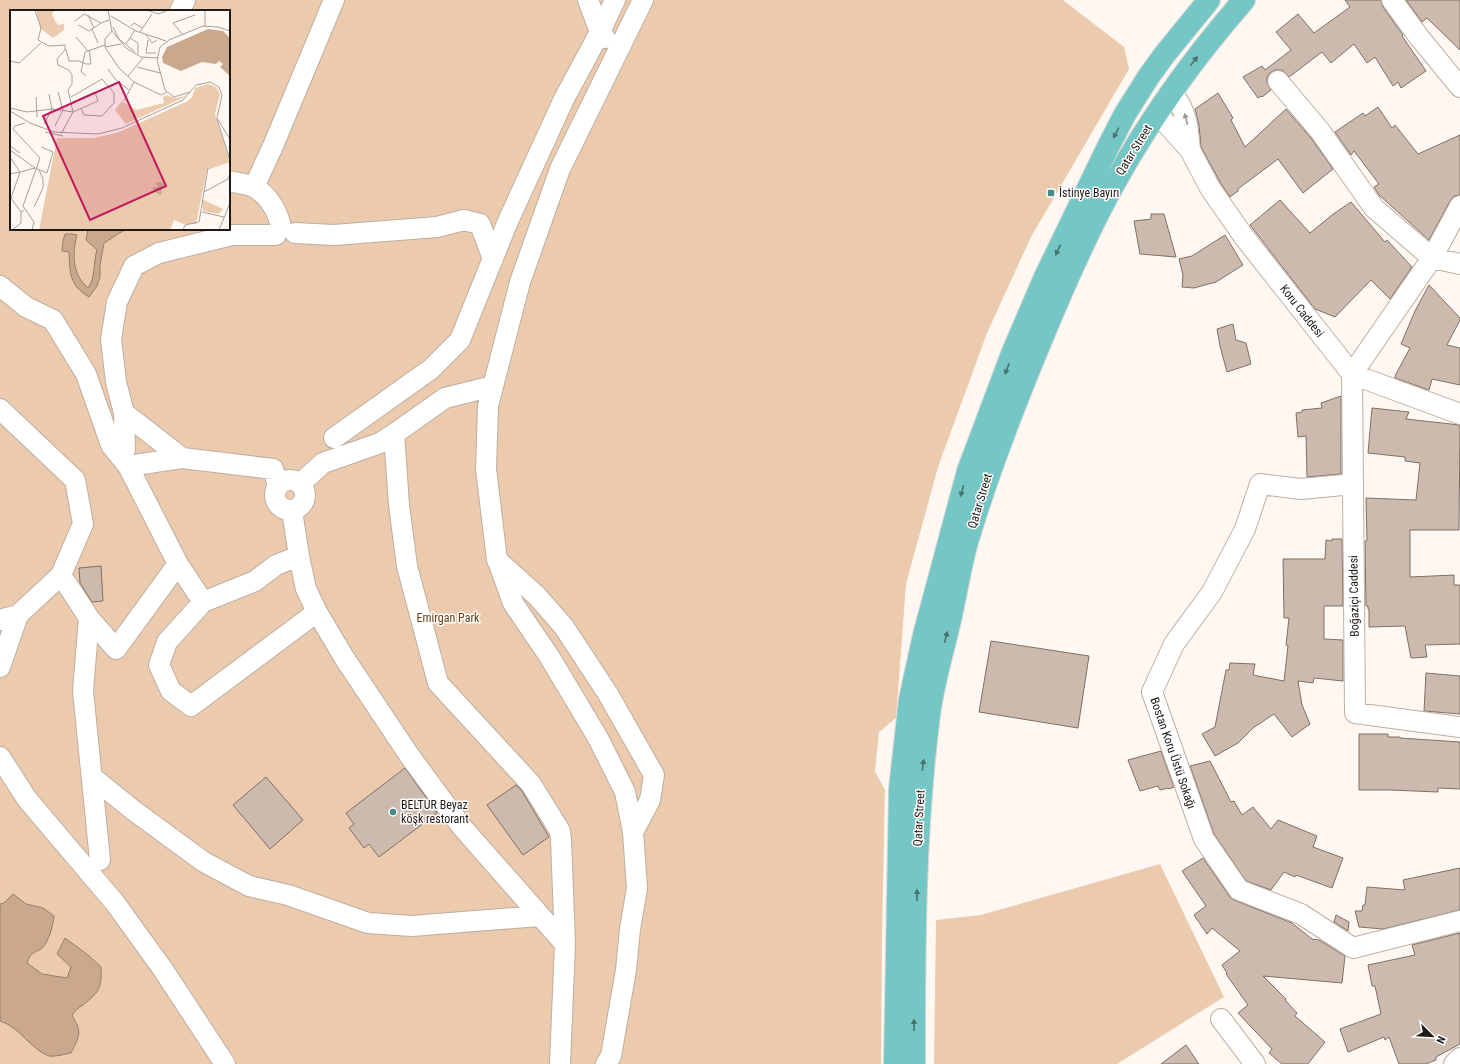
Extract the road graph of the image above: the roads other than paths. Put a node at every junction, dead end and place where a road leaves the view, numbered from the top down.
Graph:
1 (185, 0) edge
2 (334, 0) edge
3 (588, 0) edge
4 (615, 0) edge
5 (643, 0) edge
6 (1209, 0) edge
7 (1244, 0) edge
8 (1392, 0) edge
9 (180, 10) edge
10 (600, 32) junction
11 (617, 55) junction
12 (1149, 76) junction
13 (1278, 81) dead end
14 (1460, 87) edge
15 (1171, 92) junction
16 (1135, 99) junction
17 (1157, 113) junction
18 (1190, 150) junction
19 (230, 181) edge
20 (254, 187) junction
21 (1460, 206) edge
22 (284, 231) junction
23 (1432, 258) junction
24 (493, 259) junction
25 (1460, 264) edge
26 (0, 286) edge
27 (1352, 374) junction
28 (493, 386) junction
29 (0, 409) edge
30 (124, 413) junction
31 (1460, 414) edge
32 (394, 434) junction
33 (334, 438) dead end
34 (111, 445) junction
35 (182, 458) junction
36 (128, 466) junction
37 (300, 484) junction
38 (1353, 484) junction
39 (278, 486) junction
40 (292, 511) junction
41 (299, 556) junction
42 (497, 560) junction
43 (178, 564) junction
44 (61, 575) junction
45 (203, 602) junction
46 (317, 612) junction
47 (9, 617) edge
48 (89, 618) junction
49 (0, 667) edge
50 (1460, 727) edge
51 (0, 757) edge
52 (92, 777) junction
53 (633, 832) junction
54 (100, 860) dead end
55 (540, 916) junction
56 (1460, 921) edge
57 (565, 944) junction
58 (1221, 1019) dead end
59 (1460, 1058) edge
60 (225, 1064) edge
61 (560, 1064) edge
62 (606, 1064) edge
63 (895, 1064) edge
64 (914, 1064) edge
65 (1255, 1064) edge
66 (1454, 1064) edge

1 - 9 street
2 - 20 street
3 - 10 street
4 - 10 street
5 - 11 street
6 - 12 main road, Qatar Street
15 -> 7 main road, Qatar Street
8 - 14 street
10 - 11 street
10 - 24 street
11 - 28 street
12 - 15 main road
12 - 16 main road, Qatar Street
13 - 23 street
15 - 17 main road, Qatar Street
18 -> 15 street
16 - 17 main road
16 -> 63 main road, Qatar Street
17 - 18 street
64 -> 17 main road, Qatar Street
18 - 27 street, Koru Caddesi
19 - 20 street
20 - 22 street
21 - 23 street
22 - 24 street
22 - 30 street
23 - 25 street
23 - 27 street
24 - 33 street
26 - 34 street
27 - 31 street
27 - 38 street, Boğaziçi Caddesi
28 - 32 street
28 - 42 street
29 - 44 street
30 - 34 street
30 - 35 street
32 - 37 street
32 - 57 street
34 - 36 street
35 - 36 street
35 - 39 street
36 - 43 street
37 - 39 street
37 - 40 street
38 - 50 street, Boğaziçi Caddesi
38 - 56 street, Bostan Koru Üstü Sokağı
39 - 40 street
40 - 41 street
41 - 45 street
41 - 46 street
42 - 53 street
42 - 53 street
43 - 45 street
43 - 48 street
44 - 47 street
44 - 48 street
45 - 46 street
46 - 55 street
47 - 49 street
48 - 52 street
51 - 60 street
52 - 54 street
52 - 55 street
53 - 62 street
55 - 57 street
57 - 61 street
58 - 65 street
59 - 66 street

